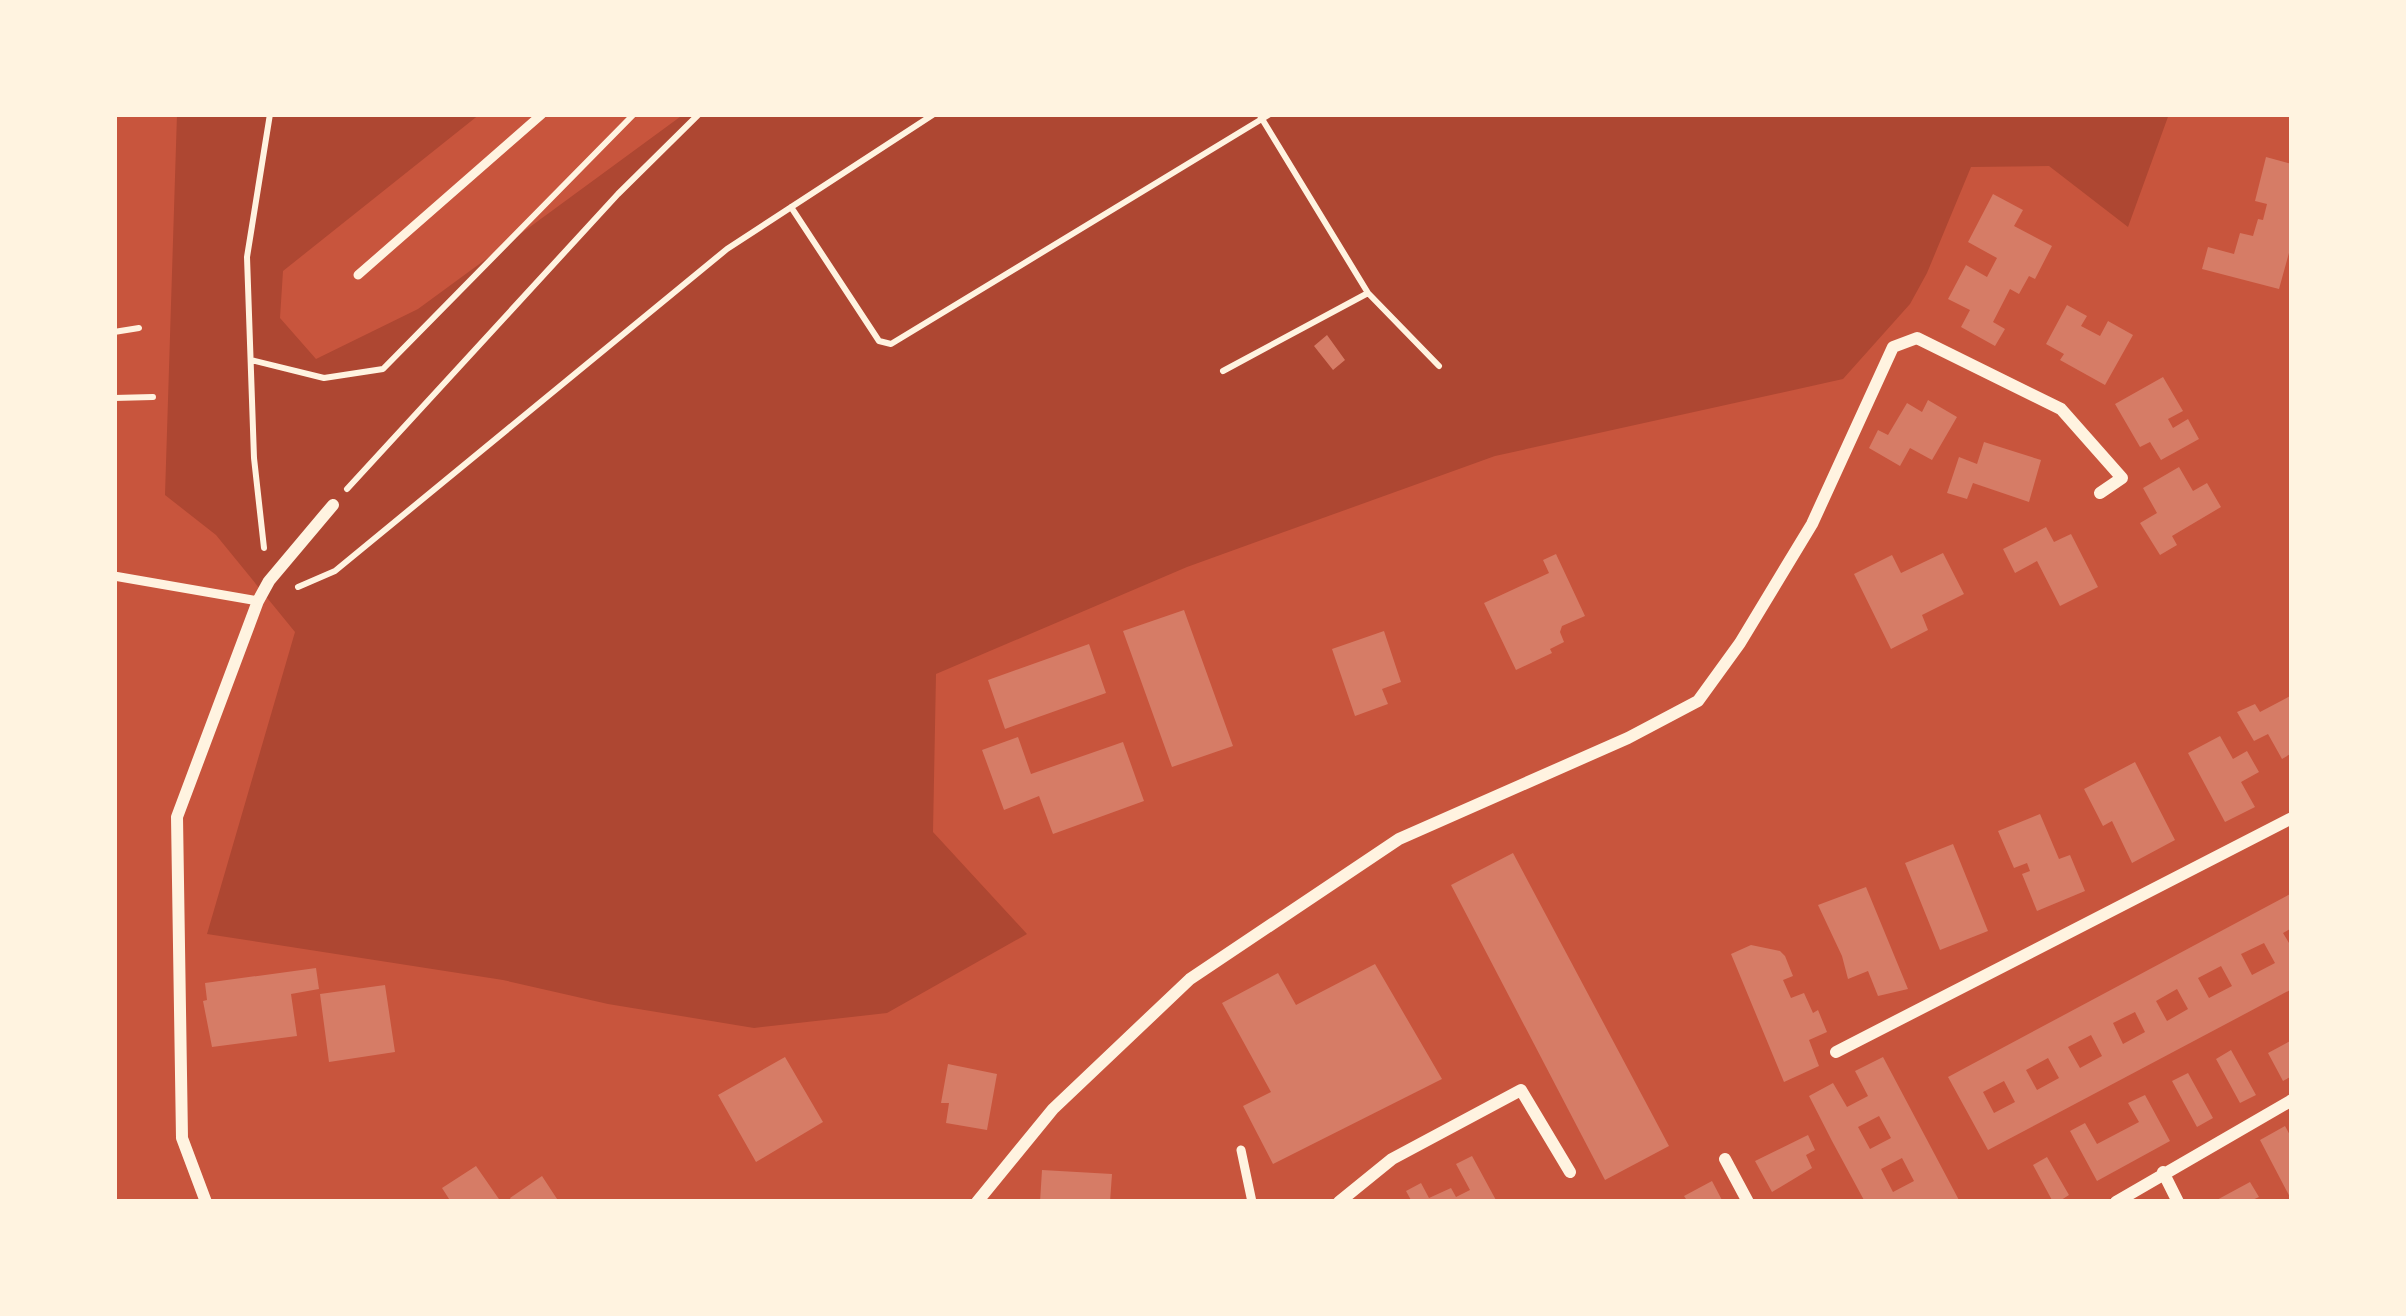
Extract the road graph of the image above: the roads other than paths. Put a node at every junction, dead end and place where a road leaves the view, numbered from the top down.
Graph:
1 (542, 114) edge
2 (358, 274) dead end
3 (2100, 494) dead end
4 (333, 505) road end
5 (114, 576) edge
6 (256, 604) junction
7 (2292, 818) edge
8 (1836, 1052) dead end
9 (2292, 1100) edge
10 (1241, 1150) dead end
11 (1724, 1160) dead end
12 (1570, 1172) dead end
13 (2163, 1172) junction
14 (206, 1202) edge
15 (977, 1202) edge
16 (1252, 1202) edge
17 (1339, 1202) edge
18 (1748, 1202) edge
19 (2116, 1202) edge
20 (2178, 1202) edge

1 - 2 lane
3 - 15 street
4 - 6 street
5 - 6 lane
6 - 14 street
7 - 8 street
9 - 13 street
10 - 16 lane
11 - 18 street
12 - 17 street
13 - 19 street
13 - 20 street

